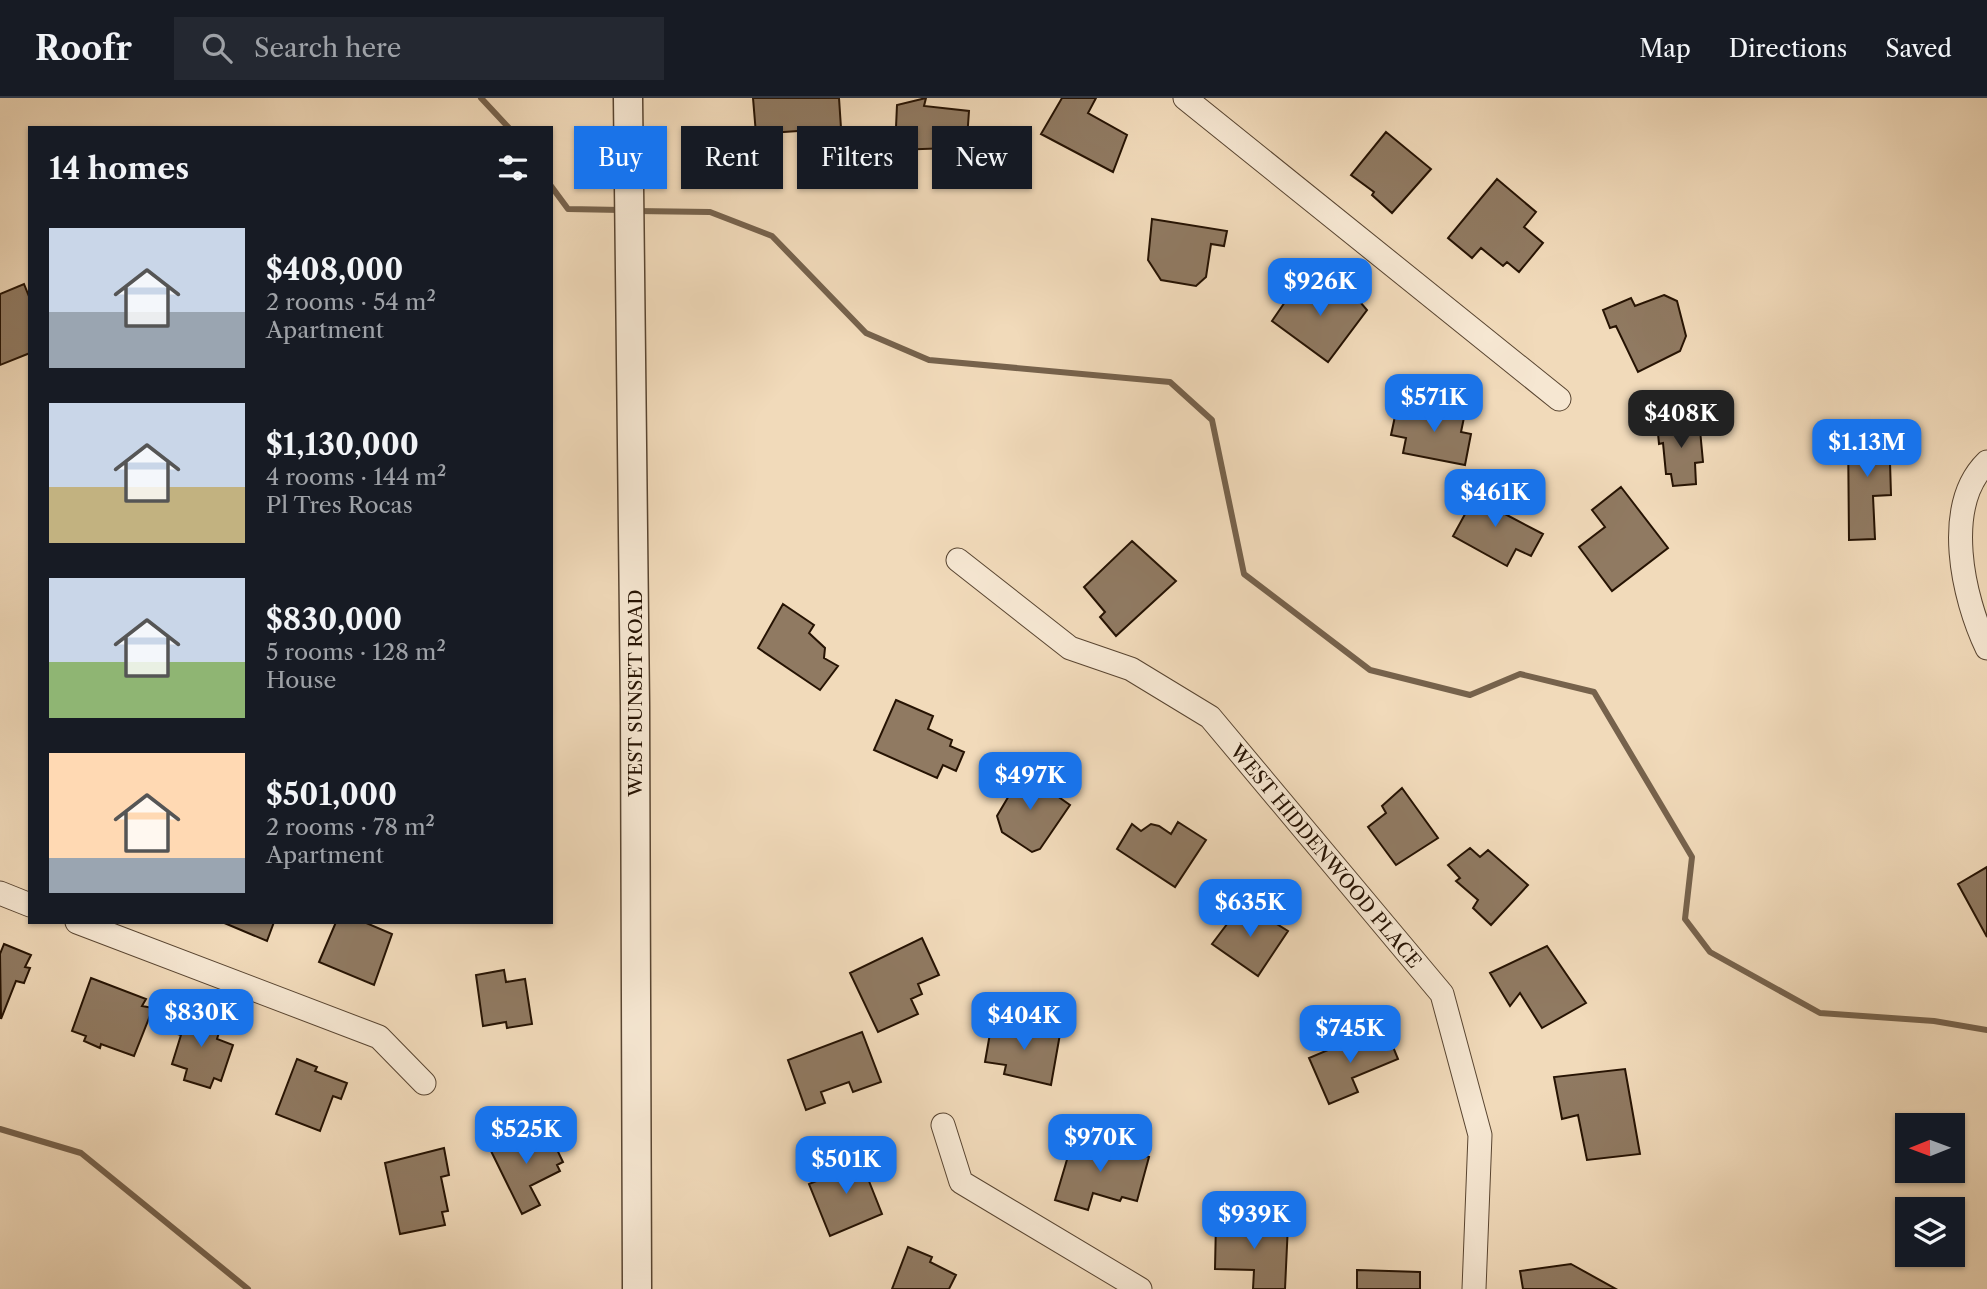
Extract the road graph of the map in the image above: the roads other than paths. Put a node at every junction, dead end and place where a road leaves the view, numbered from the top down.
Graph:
1 (628, 98) edge
2 (1185, 98) edge
3 (1559, 399) dead end
4 (1987, 463) edge
5 (958, 560) dead end
6 (1987, 648) edge
7 (0, 893) edge
8 (28, 904) edge
9 (82, 924) edge
10 (424, 1083) dead end
11 (943, 1125) dead end
12 (637, 1289) edge
13 (1140, 1289) edge
14 (1474, 1289) edge

1 - 12 street, WEST SUNSET ROAD
2 - 3 street
4 - 6 street
5 - 14 street, WEST HIDDENWOOD PLACE
7 - 8 street
9 - 10 street
11 - 13 street

